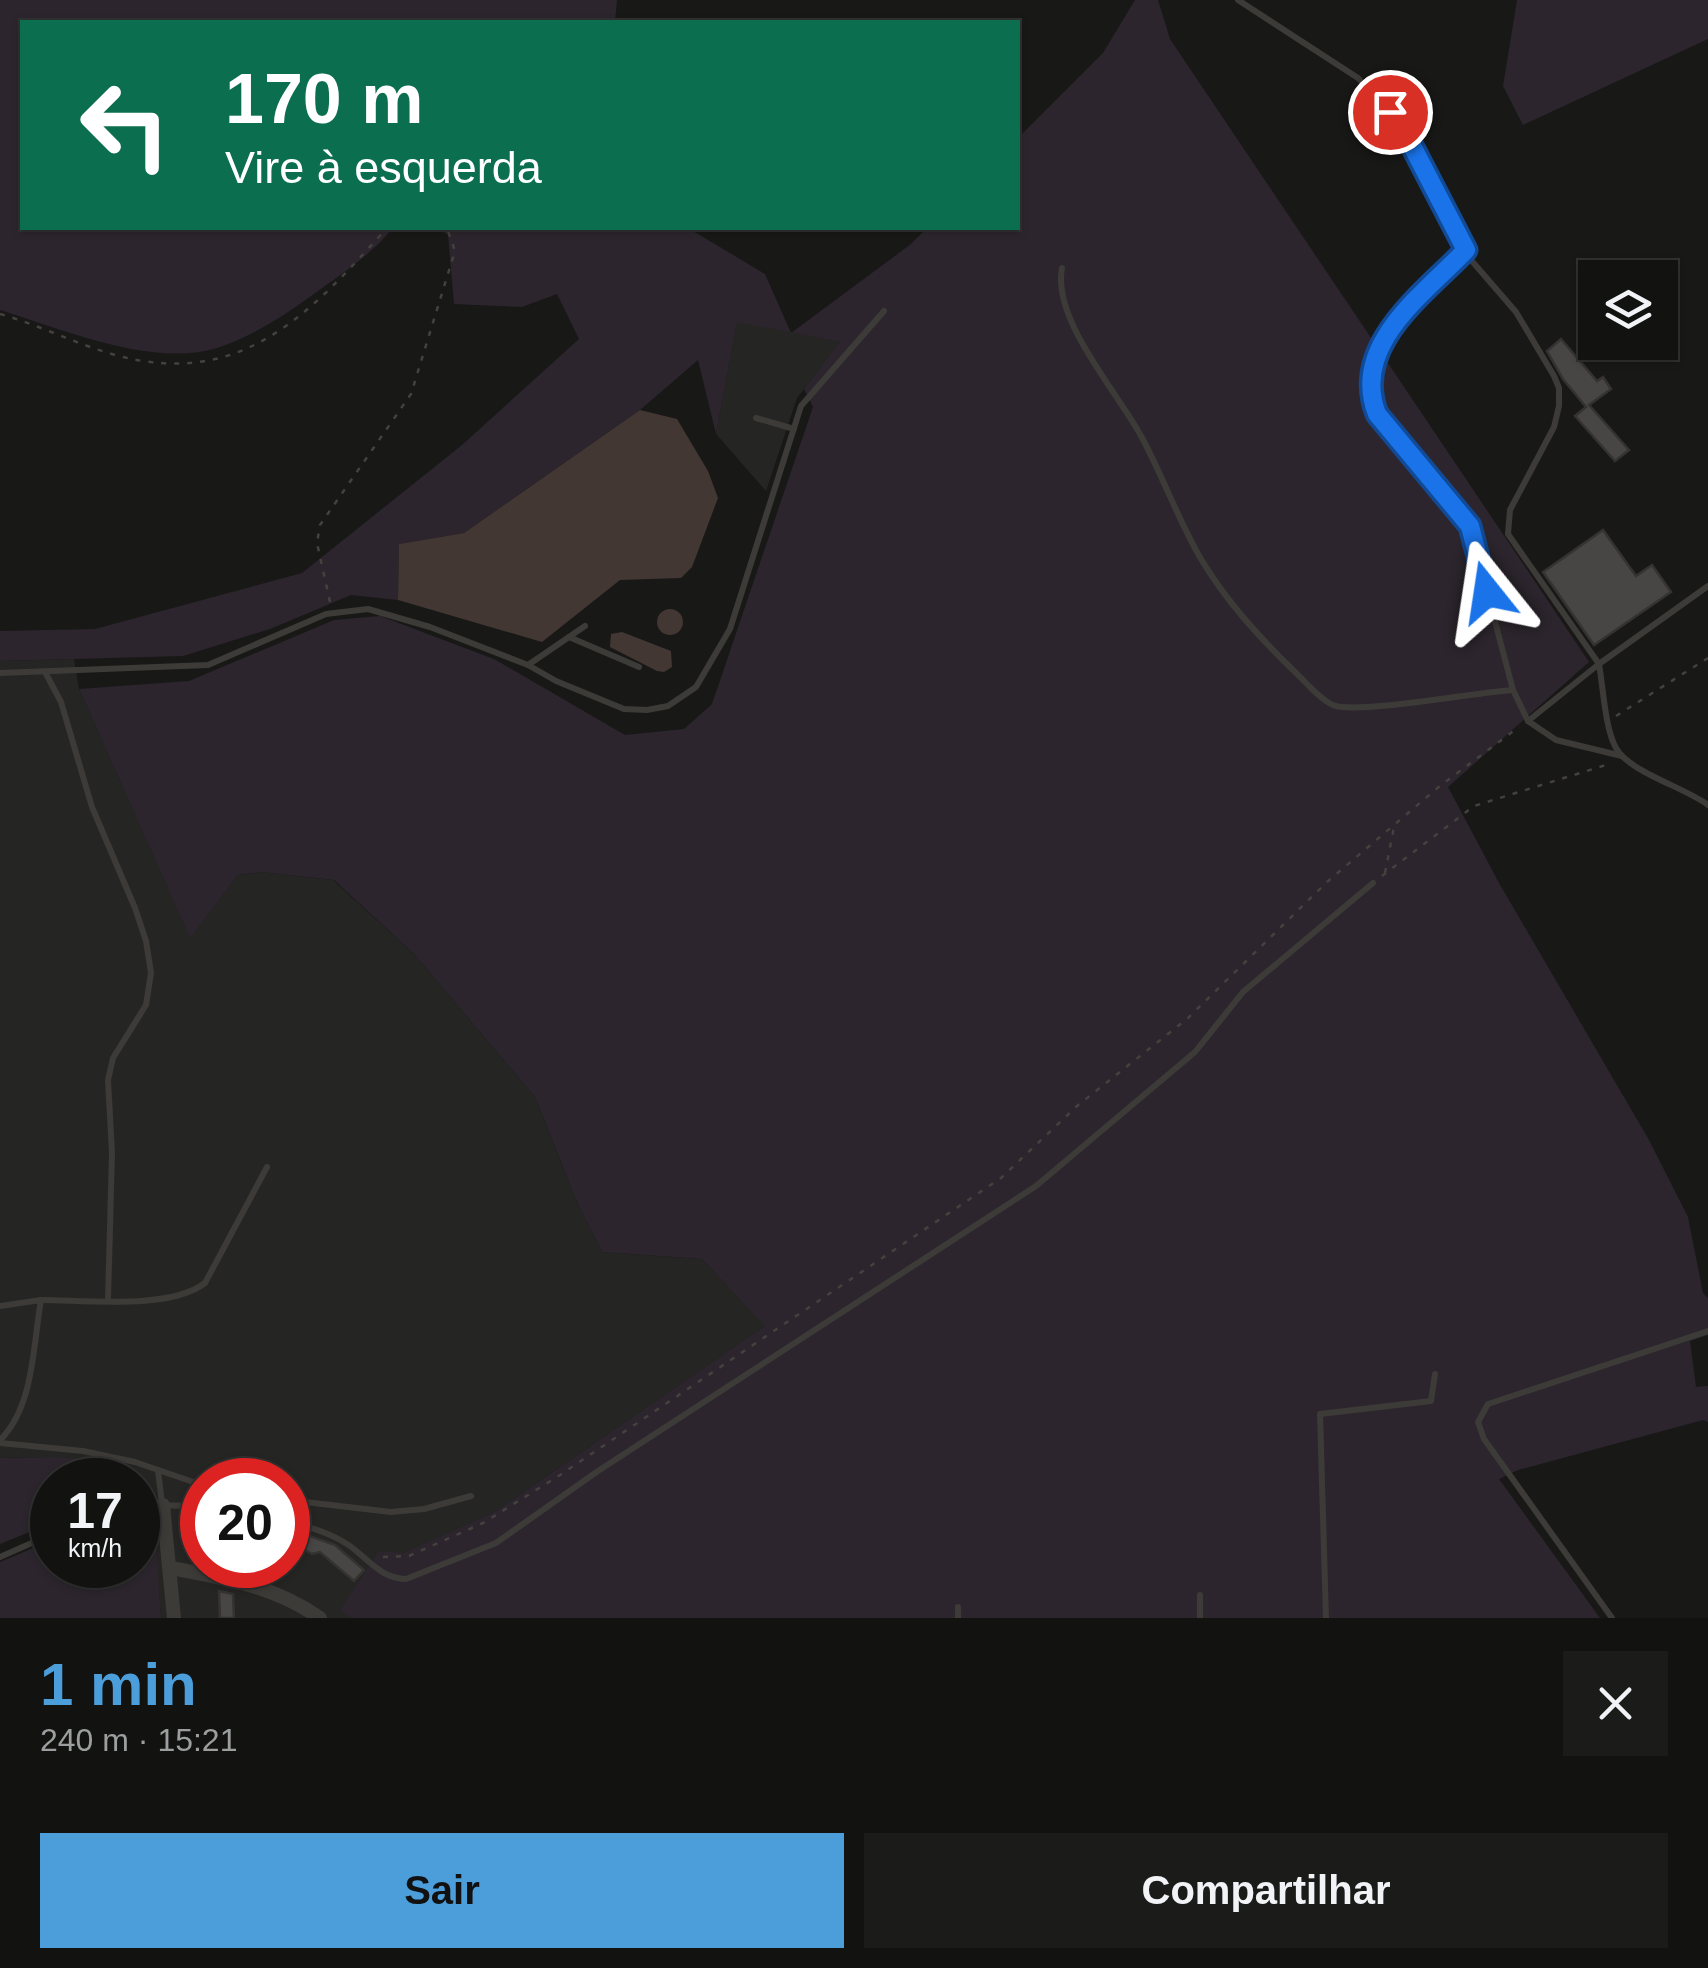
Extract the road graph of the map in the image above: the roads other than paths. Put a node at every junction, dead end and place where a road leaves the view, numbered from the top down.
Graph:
1 (1238, 0) edge
2 (1466, 250) junction
3 (1062, 268) dead end
4 (884, 310) dead end
5 (756, 418) dead end
6 (794, 429) junction
7 (1708, 586) edge
8 (585, 626) dead end
9 (569, 637) junction
10 (1599, 664) junction
11 (528, 665) junction
12 (639, 668) dead end
13 (46, 672) junction
14 (0, 673) edge
15 (1513, 690) junction
16 (1528, 720) junction
17 (1622, 756) junction
18 (1708, 805) edge
19 (1373, 883) road end
20 (267, 1167) dead end
21 (41, 1300) junction
22 (108, 1300) junction
23 (0, 1306) edge
24 (1708, 1331) edge
25 (1435, 1374) dead end
26 (0, 1442) edge
27 (117, 1458) edge
28 (160, 1488) edge
29 (471, 1496) dead end
30 (310, 1503) edge
31 (162, 1505) junction
32 (180, 1505) edge
33 (310, 1527) edge
34 (30, 1544) edge
35 (0, 1557) edge
36 (171, 1568) junction
37 (1200, 1595) dead end
38 (294, 1600) junction
39 (958, 1607) dead end
40 (174, 1618) edge
41 (295, 1618) edge
42 (320, 1618) edge
43 (958, 1618) edge
44 (1200, 1618) edge
45 (1326, 1618) edge
46 (1612, 1618) edge

1 - 2 lane
2 - 10 lane
2 - 15 lane
3 - 15 lane
4 - 6 lane
5 - 6 lane
6 - 11 lane
7 - 10 lane
8 - 9 lane
9 - 11 lane
9 - 12 lane
10 - 16 lane
10 - 17 lane
11 - 13 lane
13 - 14 lane
13 - 22 lane
15 - 16 lane
16 - 17 lane
17 - 18 lane
19 - 33 lane
20 - 22 lane
21 - 22 lane
21 - 23 lane
21 - 26 lane
24 - 46 lane
25 - 45 lane
26 - 27 lane
28 - 31 lane
29 - 30 lane
31 - 32 lane
31 - 36 street
34 - 35 lane
36 - 38 street
36 - 40 street
37 - 44 lane
38 - 41 street
38 - 42 street
39 - 43 lane

